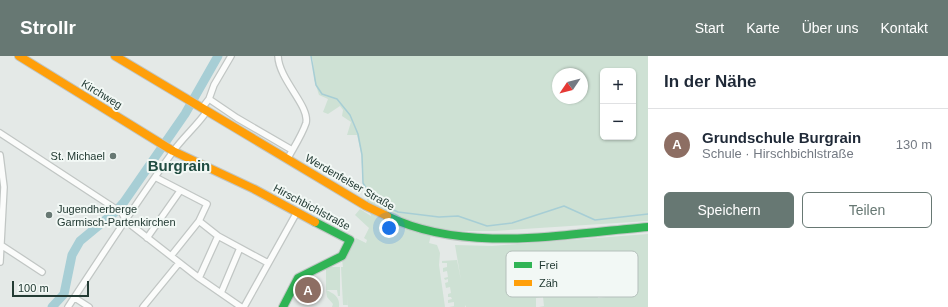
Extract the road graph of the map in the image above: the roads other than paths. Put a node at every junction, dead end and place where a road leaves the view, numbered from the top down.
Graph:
1 (19, 56) edge
2 (115, 56) edge
3 (231, 56) edge
4 (278, 56) edge
5 (209, 99) junction
6 (205, 109) junction
7 (0, 133) edge
8 (167, 146) junction
9 (292, 150) junction
10 (0, 155) edge
11 (288, 158) junction
12 (155, 176) junction
13 (180, 191) junction
14 (296, 212) junction
15 (126, 221) junction
16 (199, 221) junction
17 (648, 227) edge
18 (218, 236) junction
19 (147, 238) junction
20 (1, 245) junction
21 (240, 248) junction
22 (170, 256) junction
23 (0, 262) edge
24 (179, 263) junction
25 (268, 263) junction
26 (42, 272) dead end
27 (198, 278) junction
28 (221, 293) junction
29 (75, 298) junction
30 (68, 307) edge
31 (90, 307) edge
32 (143, 307) edge
33 (243, 307) edge
34 (283, 307) edge

1 - 8 street, Kirchweg
2 - 6 street, Werdenfelser Straße
3 - 5 street
4 - 9 street
5 - 6 street
5 - 9 street
6 - 8 street
6 - 11 street, Werdenfelser Straße
7 - 15 street
8 - 12 street
8 - 14 street, Hirschbichlstraße
9 - 11 street
10 - 20 street
11 - 17 street, Werdenfelser Straße
12 - 13 street
12 - 15 street
13 - 16 street
13 - 19 street
14 - 25 street
14 - 34 street, Hirschbichlstraße
15 - 19 street
15 - 29 street
16 - 18 street
16 - 22 street
18 - 21 street
18 - 27 street
19 - 22 street
20 - 23 street
20 - 26 street
21 - 25 street
21 - 28 street
22 - 24 street
24 - 27 street
24 - 32 street
25 - 33 street
27 - 28 street
28 - 33 street
29 - 30 street
29 - 31 street

